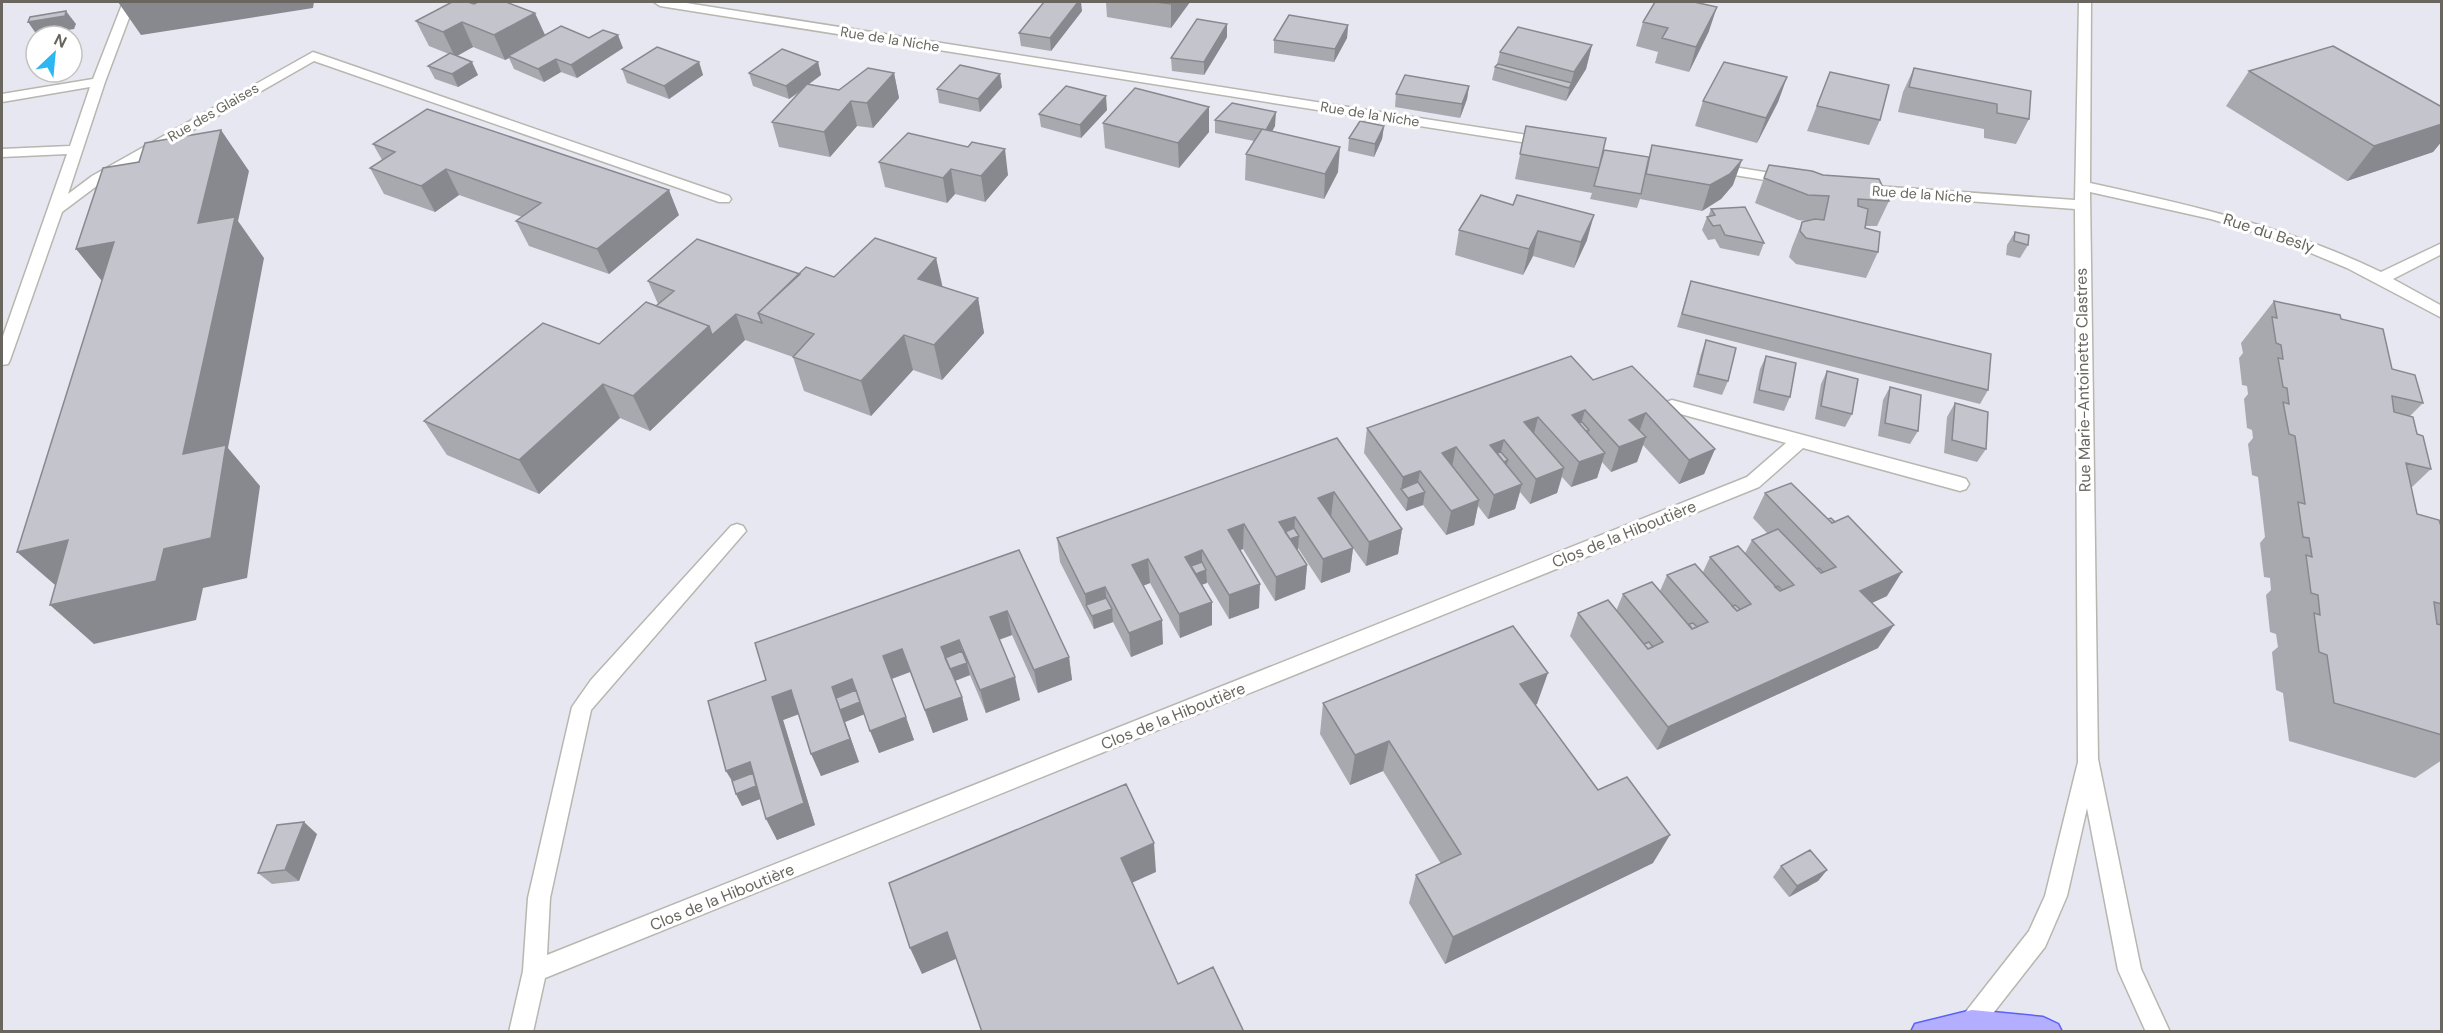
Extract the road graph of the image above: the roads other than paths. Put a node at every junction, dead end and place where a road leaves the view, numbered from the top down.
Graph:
1 (129, 2) edge
2 (660, 2) edge
3 (2085, 2) edge
4 (98, 82) junction
5 (2, 98) edge
6 (1561, 144) edge
7 (75, 150) junction
8 (2, 153) edge
9 (1703, 166) edge
10 (1798, 181) edge
11 (2084, 186) junction
12 (1845, 188) edge
13 (724, 199) dead end
14 (2083, 205) junction
15 (55, 210) junction
16 (2442, 248) edge
17 (2382, 278) junction
18 (2442, 313) edge
19 (2, 360) edge
20 (1672, 406) edge
21 (1800, 441) junction
22 (1960, 484) dead end
23 (737, 531) dead end
24 (2088, 759) junction
25 (535, 971) junction
26 (1972, 1022) junction
27 (521, 1032) edge
28 (1923, 1032) edge
29 (2050, 1032) edge
30 (2158, 1032) edge

1 - 4 street
2 - 6 street, Rue de la Niche
3 - 11 street, Rue Marie-Antoinette Clastres
4 - 5 street
4 - 7 street
7 - 8 street
7 - 15 street
9 - 10 street
11 - 14 street, Rue Marie-Antoinette Clastres
11 - 17 street, Rue du Besly
12 - 14 street, Rue de la Niche
13 - 15 street, Rue des Glaises
14 - 24 street, Rue Marie-Antoinette Clastres
15 - 19 street
16 - 17 street
17 - 18 street, Rue du Besly
20 - 21 street
21 - 22 street
21 - 25 street, Clos de la Hiboutière
23 - 25 street
24 - 26 street, Rue Marie-Antoinette Clastres
24 - 30 street, Rue Marie-Antoinette Clastres
25 - 27 street
26 - 28 main road
26 - 29 main road

